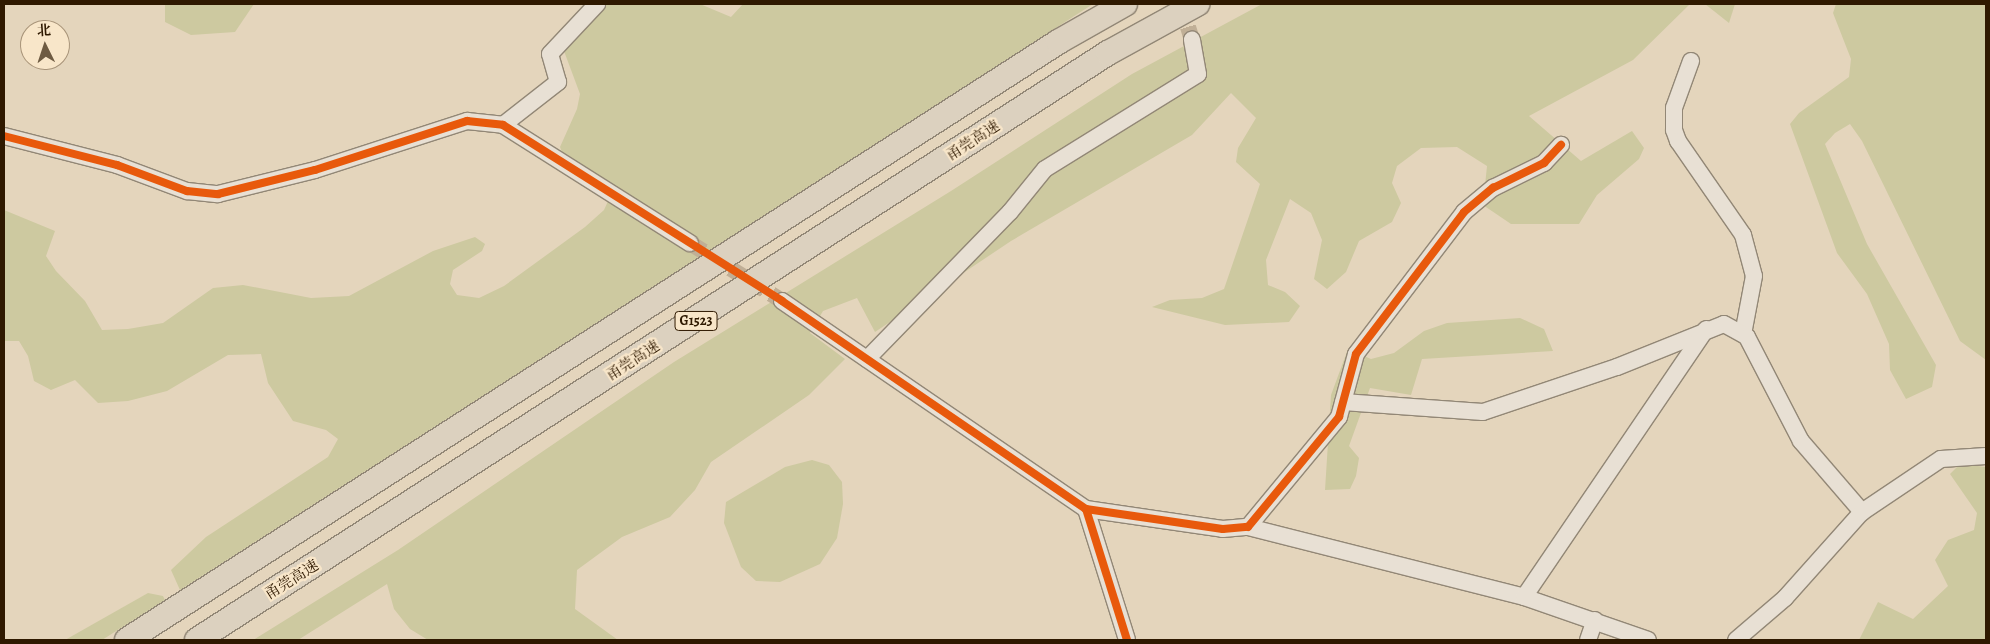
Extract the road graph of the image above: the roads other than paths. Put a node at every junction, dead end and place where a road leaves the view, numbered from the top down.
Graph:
1 (597, 4) edge
2 (1125, 4) edge
3 (1197, 4) edge
4 (1192, 40) tunnel mouth
5 (1691, 61) dead end
6 (503, 125) junction
7 (4, 136) edge
8 (1561, 145) dead end
9 (690, 243) tunnel mouth
10 (782, 301) tunnel mouth
11 (1706, 329) junction
12 (1743, 334) junction
13 (868, 358) junction
14 (1342, 402) junction
15 (1986, 456) edge
16 (1086, 509) junction
17 (1862, 512) junction
18 (1248, 527) junction
19 (1524, 597) junction
20 (1595, 620) junction
21 (127, 640) edge
22 (197, 640) edge
23 (1127, 640) edge
24 (1588, 640) edge
25 (1648, 640) edge
26 (1736, 640) edge

1 - 6 street
2 - 21 highway, G1523
3 - 22 highway, 甬莞高速 / G1523
4 - 13 street
5 - 12 street
6 - 7 street
6 - 9 street
8 - 14 street
10 - 13 street
11 - 12 street
11 - 14 street
11 - 19 street
12 - 17 street
13 - 16 street
14 - 18 street
15 - 17 street
16 - 18 street
16 - 23 street
17 - 26 street
18 - 19 street
19 - 20 street
20 - 24 street
20 - 25 street

